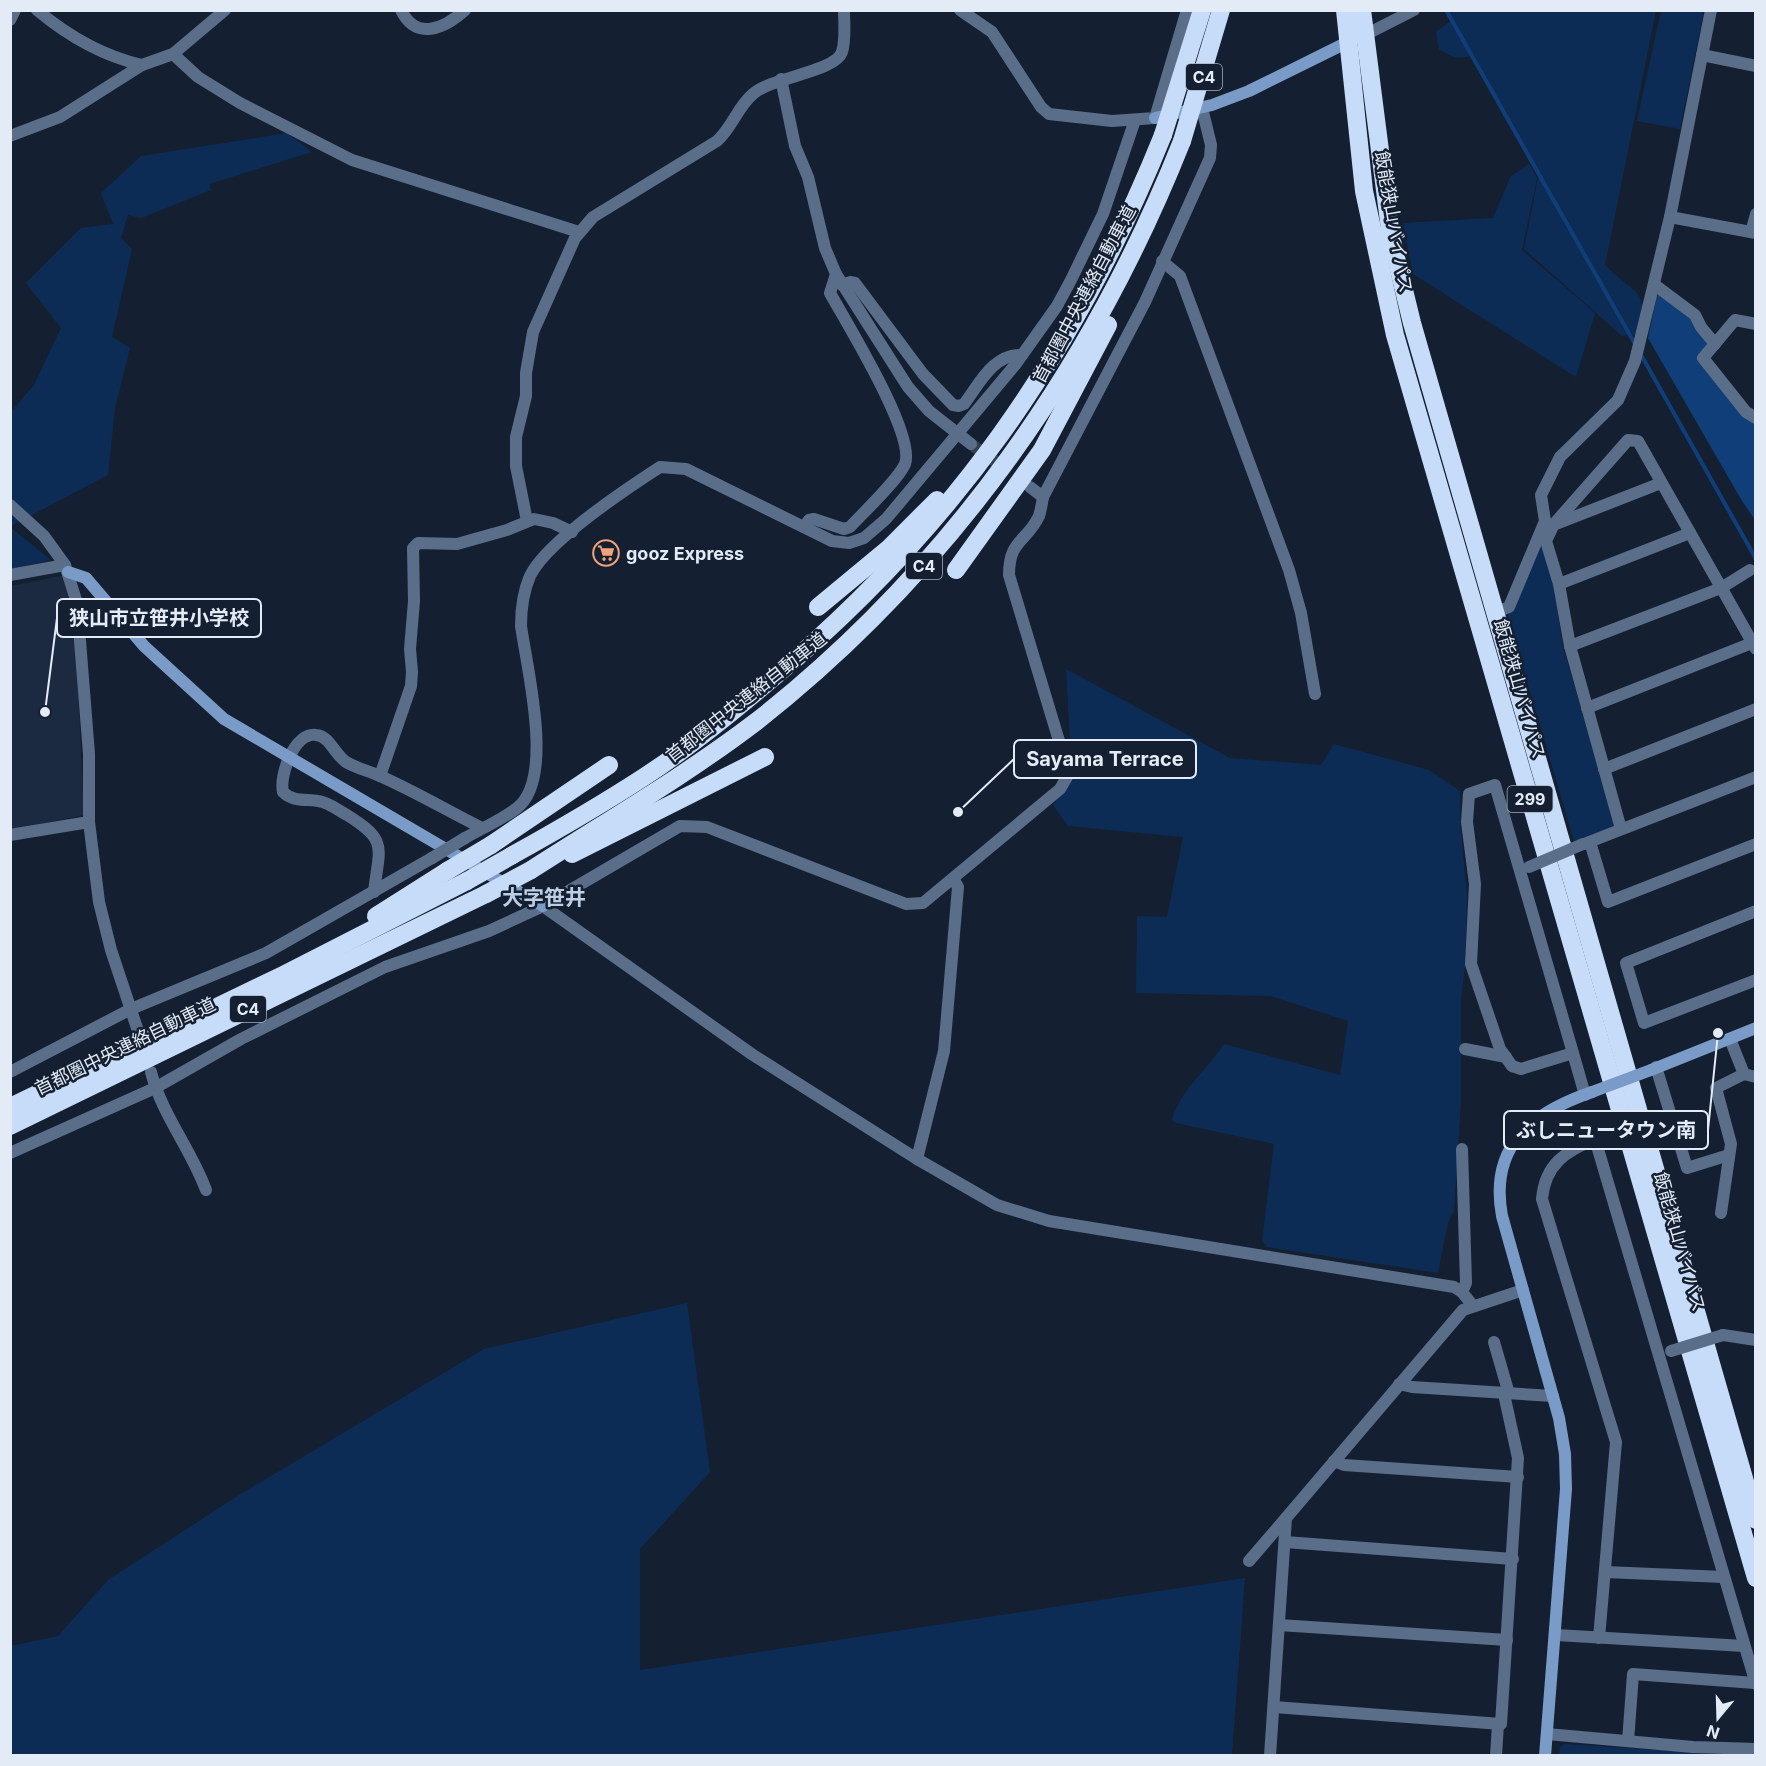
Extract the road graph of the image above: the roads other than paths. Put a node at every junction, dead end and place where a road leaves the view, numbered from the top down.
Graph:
1 (15, 10) edge
2 (37, 10) edge
3 (225, 10) edge
4 (401, 10) edge
5 (465, 10) edge
6 (844, 10) edge
7 (960, 10) edge
8 (1187, 10) edge
9 (1202, 10) edge
10 (1221, 10) edge
11 (1345, 10) edge
12 (1362, 10) edge
13 (1414, 10) edge
14 (1711, 10) edge
15 (209, 16) edge
16 (10, 20) edge
17 (1357, 38) junction
18 (173, 54) junction
19 (1702, 55) junction
20 (142, 65) junction
21 (1755, 66) edge
22 (781, 79) junction
23 (1202, 108) junction
24 (1135, 120) junction
25 (1159, 126) junction
26 (10, 136) edge
27 (1165, 185) junction
28 (1755, 214) edge
29 (1670, 217) junction
30 (579, 232) junction
31 (1753, 232) edge
32 (1162, 261) junction
33 (839, 280) junction
34 (1655, 285) junction
35 (1755, 324) edge
36 (1715, 344) junction
37 (1022, 355) junction
38 (1040, 378) junction
39 (1755, 418) edge
40 (956, 434) junction
41 (971, 444) tunnel mouth
42 (1661, 483) junction
43 (1030, 487) tunnel mouth
44 (1043, 497) junction
45 (10, 505) edge
46 (526, 521) junction
47 (1554, 524) junction
48 (804, 527) junction
49 (572, 532) junction
50 (1690, 533) junction
51 (67, 568) junction
52 (956, 570) dead end
53 (1750, 570) dead end
54 (10, 575) edge
55 (1559, 584) junction
56 (1721, 588) junction
57 (818, 608) dead end
58 (1494, 613) junction
59 (1570, 646) junction
60 (1754, 646) edge
61 (1315, 694) dead end
62 (1587, 708) junction
63 (1755, 709) edge
64 (291, 756) junction
65 (765, 757) dead end
66 (609, 765) dead end
67 (1604, 769) junction
68 (380, 776) junction
69 (1755, 777) edge
70 (90, 822) junction
71 (482, 828) junction
72 (1622, 829) junction
73 (10, 835) edge
74 (1587, 843) junction
75 (1755, 844) edge
76 (1525, 869) junction
77 (531, 870) junction
78 (954, 880) junction
79 (374, 892) junction
80 (543, 906) junction
81 (1755, 911) edge
82 (283, 975) junction
83 (1755, 980) edge
84 (131, 1009) junction
85 (137, 1028) dead end
86 (1755, 1028) edge
87 (1730, 1039) junction
88 (1465, 1048) dead end
89 (1573, 1053) junction
90 (1506, 1057) junction
91 (1653, 1068) junction
92 (10, 1072) edge
93 (151, 1072) dead end
94 (1750, 1075) edge
95 (155, 1088) junction
96 (1588, 1093) junction
97 (10, 1107) edge
98 (10, 1126) edge
99 (1462, 1149) dead end
100 (10, 1153) edge
101 (1730, 1155) junction
102 (917, 1159) junction
103 (206, 1190) dead end
104 (1720, 1213) dead end
105 (1523, 1290) junction
106 (1462, 1292) junction
107 (1473, 1306) junction
108 (1755, 1340) edge
109 (1494, 1342) dead end
110 (1659, 1357) junction
111 (1400, 1384) junction
112 (1506, 1394) junction
113 (1553, 1396) junction
114 (1334, 1461) junction
115 (1518, 1477) junction
116 (1286, 1518) junction
117 (1755, 1520) edge
118 (1285, 1542) junction
119 (1513, 1559) junction
120 (1249, 1561) dead end
121 (1605, 1572) junction
122 (1724, 1577) junction
123 (1755, 1578) edge
124 (1279, 1625) junction
125 (1556, 1635) junction
126 (1599, 1638) junction
127 (1507, 1640) junction
128 (1744, 1646) junction
129 (1755, 1683) edge
130 (1274, 1707) junction
131 (1498, 1724) junction
132 (1547, 1734) junction
133 (1628, 1741) junction
134 (1755, 1749) edge
135 (1270, 1755) edge
136 (1496, 1755) edge
137 (1545, 1755) edge

1 - 16 street
2 - 20 street
3 - 15 street
4 - 5 street
6 - 22 street
7 - 24 street
8 - 25 street
9 - 25 highway, 首都圏中央連絡自動車道 / C4, bridge
10 - 27 highway, 首都圏中央連絡自動車道 / C4, bridge
11 - 17 highway, 飯能狭山バイパス / 299
12 - 17 highway, 飯能狭山バイパス / 299
13 - 17 street
14 - 19 street
15 - 18 street
17 - 23 street
17 - 58 highway, 飯能狭山バイパス / 299
17 - 123 highway, 飯能狭山バイパス / 299
18 - 20 street
18 - 30 street
19 - 21 street
19 - 29 street
20 - 26 street
22 - 30 street
22 - 33 street
23 - 25 street
23 - 32 street
24 - 25 street
24 - 37 street
25 - 38 highway, 首都圏中央連絡自動車道 / C4
27 - 52 highway
27 - 77 highway, 首都圏中央連絡自動車道 / C4
28 - 31 street
29 - 31 street
29 - 34 street
30 - 46 street
32 - 44 street
32 - 61 street
33 - 37 street
33 - 40 street
33 - 48 street
34 - 36 street
34 - 58 street
35 - 36 street
36 - 39 street
37 - 40 street
38 - 57 highway
38 - 82 highway, 首都圏中央連絡自動車道 / C4, bridge
40 - 41 street
40 - 48 street
42 - 47 street
42 - 47 street
42 - 50 street
43 - 44 street
44 - 78 street
45 - 51 street
46 - 49 street
46 - 68 street
47 - 55 street
48 - 49 street
49 - 71 street
50 - 55 street
50 - 56 street
51 - 54 street
51 - 64 street
51 - 70 street
53 - 56 street
55 - 59 street
56 - 59 street
56 - 60 street
58 - 117 highway, 飯能狭山バイパス / 299
59 - 62 street
60 - 62 street
62 - 67 street
63 - 67 street
64 - 68 street
64 - 79 street
64 - 80 street
65 - 77 highway
66 - 82 highway, bridge
67 - 72 street
68 - 71 street
69 - 72 street
70 - 73 street
70 - 84 street
71 - 79 street, bridge
72 - 74 street
74 - 75 street
74 - 76 street, bridge
76 - 89 street
76 - 90 street
77 - 98 highway, 首都圏中央連絡自動車道 / C4, bridge
78 - 80 street
78 - 102 street
79 - 84 street
80 - 95 street
80 - 102 street
81 - 83 street
82 - 97 highway, 首都圏中央連絡自動車道 / C4
84 - 85 street
84 - 92 street
86 - 87 street
87 - 91 street
87 - 94 street
88 - 90 street
89 - 90 street
89 - 96 street
91 - 96 street, bridge
91 - 101 street
93 - 95 street
94 - 101 street
95 - 100 street
95 - 103 street
96 - 105 street
99 - 106 street
101 - 104 street
102 - 106 street
105 - 107 street
105 - 113 street
106 - 107 street
107 - 111 street
108 - 110 street, bridge
109 - 112 street
110 - 121 street
110 - 122 street
111 - 112 street
111 - 114 street
112 - 113 street
112 - 115 street
113 - 125 street
114 - 115 street
114 - 116 street
115 - 119 street
116 - 118 street
116 - 120 street
118 - 119 street
118 - 124 street
119 - 127 street
121 - 122 street
121 - 126 street
122 - 128 street
124 - 127 street
124 - 130 street
125 - 126 street
125 - 132 street
126 - 128 street
127 - 131 street
128 - 129 street
129 - 133 street
130 - 131 street
130 - 135 street
131 - 136 street
132 - 133 street
132 - 137 street
133 - 134 street

